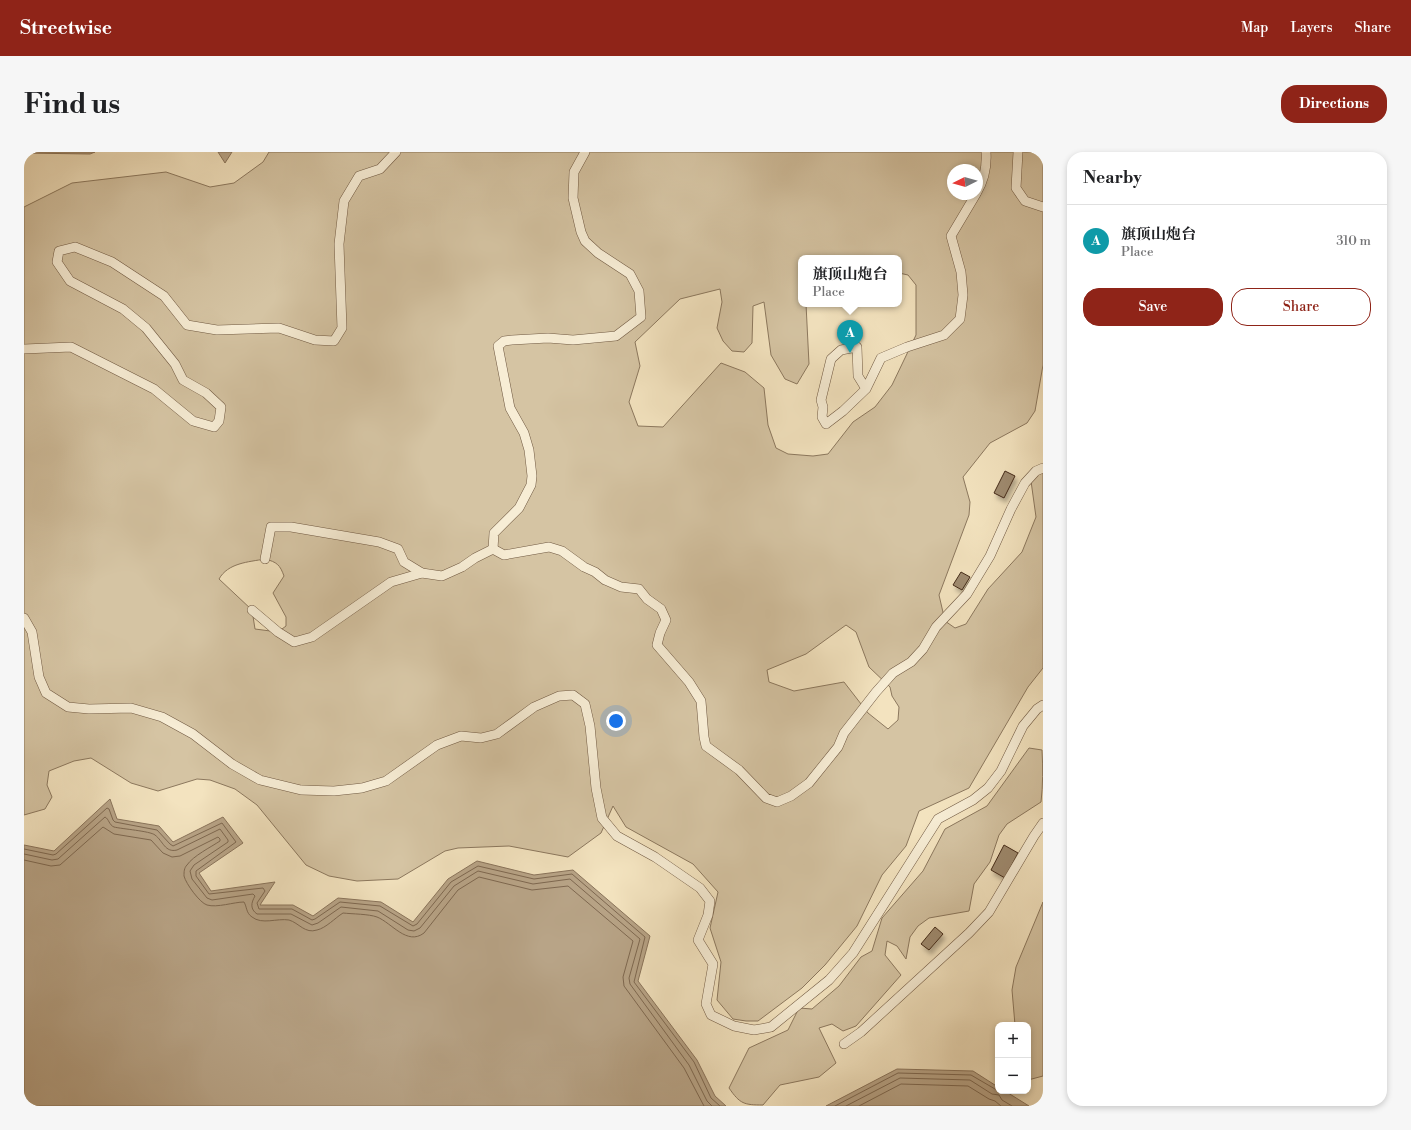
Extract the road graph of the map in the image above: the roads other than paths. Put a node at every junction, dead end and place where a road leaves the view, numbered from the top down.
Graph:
1 (396, 152) edge
2 (585, 152) edge
3 (986, 152) edge
4 (1018, 152) edge
5 (983, 178) edge
6 (972, 200) edge
7 (1043, 207) edge
8 (24, 349) edge
9 (866, 389) junction
10 (1043, 468) edge
11 (493, 549) junction
12 (265, 559) dead end
13 (422, 573) junction
14 (252, 610) dead end
15 (24, 618) edge
16 (1043, 705) edge
17 (1043, 823) edge
18 (844, 1044) dead end

1 - 8 street
2 - 11 street
3 - 5 street
4 - 7 street
6 - 9 street
9 - 9 street
10 - 11 street
11 - 13 street
12 - 13 street
13 - 14 street
15 - 16 street
17 - 18 street

